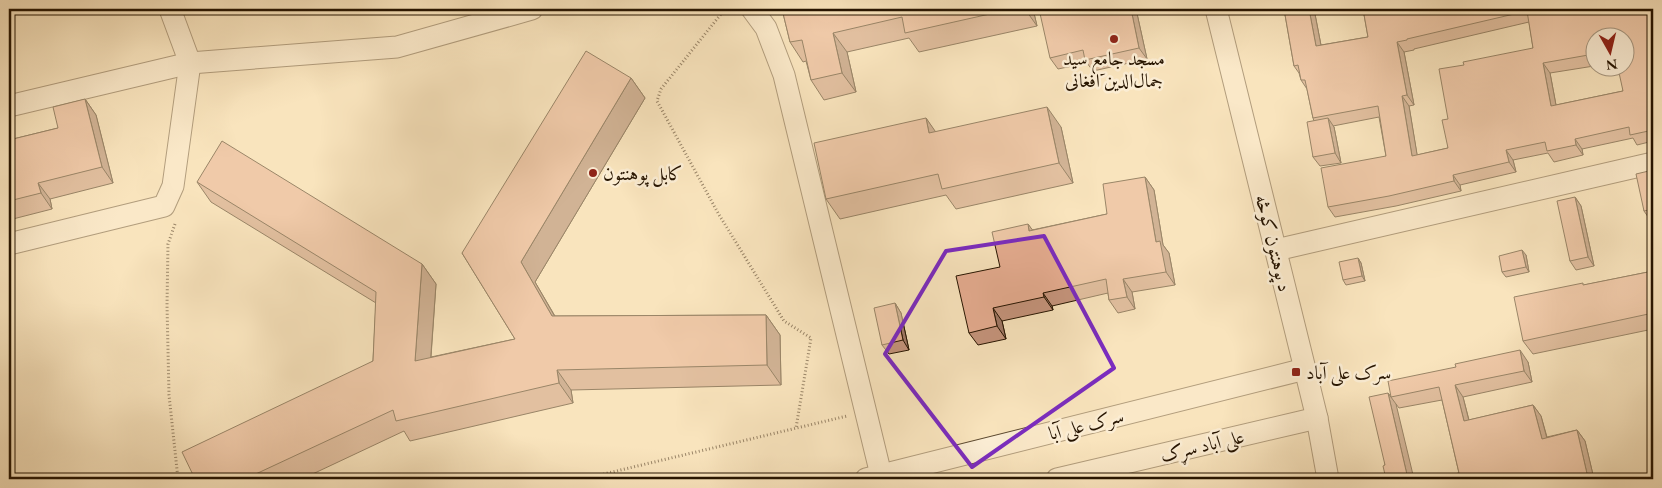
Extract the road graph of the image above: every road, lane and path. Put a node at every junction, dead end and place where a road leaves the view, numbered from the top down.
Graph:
1 (170, 9) edge
2 (532, 9) edge
3 (725, 9) edge
4 (752, 9) edge
5 (1216, 9) edge
6 (190, 63) junction
7 (9, 106) edge
8 (1653, 163) edge
9 (164, 206) junction
10 (9, 244) edge
11 (1276, 250) junction
12 (1305, 369) junction
13 (866, 412) junction
14 (1317, 418) junction
15 (796, 428) junction
16 (876, 478) edge
17 (178, 479) edge
18 (583, 479) edge
19 (1057, 479) edge
20 (1328, 479) edge

1 - 6 street
2 - 6 street
3 - 15 path
4 - 13 street
5 - 11 street, د پوهنتون کوڅه
6 - 7 street
6 - 9 street
8 - 11 street
9 - 10 street
9 - 17 path
11 - 12 street, د پوهنتون کوڅه
12 - 14 street, د پوهنتون کوڅه
12 - 16 street, سرک علی آبا
13 - 15 path
13 - 16 street
14 - 19 street, علی آباد سړک
14 - 20 street, د پوهنتون کوڅه
15 - 18 path

